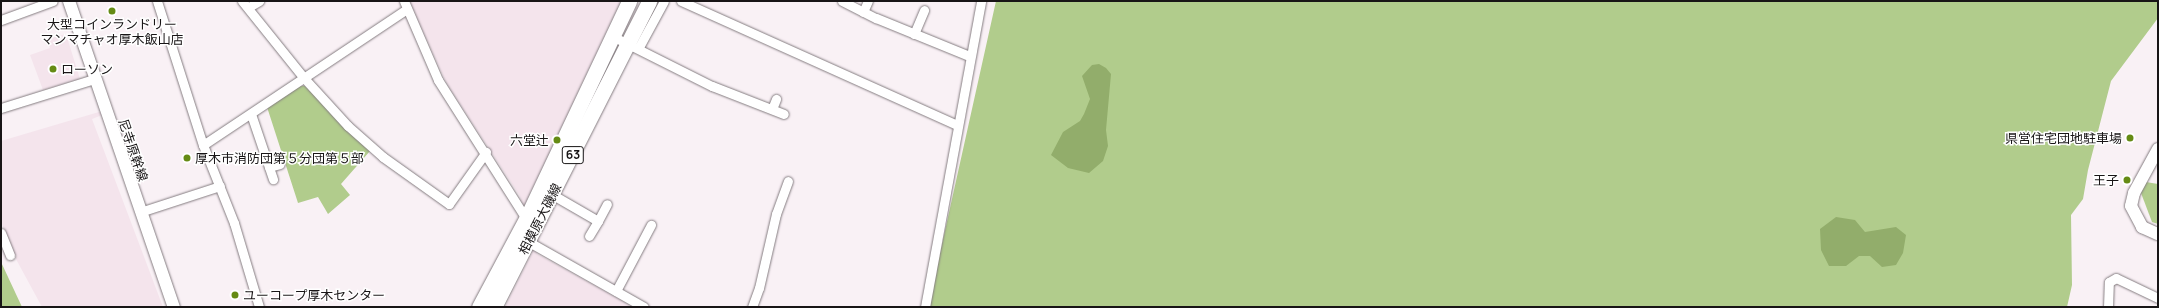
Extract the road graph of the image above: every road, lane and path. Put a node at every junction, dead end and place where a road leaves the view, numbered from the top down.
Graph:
1 (53, 1) edge
2 (69, 1) edge
3 (157, 1) edge
4 (259, 1) edge
5 (629, 1) edge
6 (649, 1) edge
7 (664, 1) edge
8 (682, 1) edge
9 (842, 1) edge
10 (868, 1) edge
11 (980, 1) edge
12 (31, 4) edge
13 (245, 4) edge
14 (406, 5) edge
15 (924, 10) dead end
16 (863, 12) junction
17 (1, 20) edge
18 (914, 34) junction
19 (612, 36) junction
20 (634, 45) junction
21 (969, 56) junction
22 (304, 78) junction
23 (94, 79) junction
24 (776, 99) dead end
25 (1, 108) edge
26 (772, 109) junction
27 (251, 114) junction
28 (784, 114) dead end
29 (957, 125) junction
30 (203, 145) junction
31 (2158, 149) edge
32 (486, 152) junction
33 (280, 164) dead end
34 (269, 167) junction
35 (273, 179) dead end
36 (788, 181) dead end
37 (220, 186) junction
38 (553, 195) junction
39 (607, 204) dead end
40 (140, 212) junction
41 (527, 217) junction
42 (598, 221) junction
43 (651, 225) dead end
44 (1, 233) edge
45 (2158, 234) edge
46 (589, 236) dead end
47 (529, 242) junction
48 (10, 255) dead end
49 (616, 291) junction
50 (2158, 298) edge
51 (174, 307) edge
52 (259, 307) edge
53 (479, 307) edge
54 (494, 307) edge
55 (644, 307) edge
56 (752, 307) edge
57 (925, 307) edge
58 (2108, 307) edge

1 - 12 street
2 - 23 street, 尼寺原幹線
3 - 30 street
4 - 13 street
5 - 19 main road, 相模原大磯線 / 63
6 - 20 main road, 相模原大磯線 / 63
7 - 20 street
8 - 29 street
9 - 16 street
10 - 16 street
11 - 21 street
12 - 17 street
13 - 22 street
14 - 22 street
14 - 32 street
15 - 18 street
16 - 18 street
18 - 21 street
19 - 20 street
19 - 41 main road, 相模原大磯線 / 63
20 - 26 street
20 - 38 main road, 相模原大磯線 / 63
21 - 29 street
22 - 27 street
22 - 32 street
23 - 25 street
23 - 40 street, 尼寺原幹線
24 - 26 street
26 - 28 street
27 - 30 street
27 - 34 street
29 - 57 street
30 - 37 street
31 - 45 street
32 - 41 street
33 - 34 street
34 - 35 street
36 - 56 street
37 - 40 street
37 - 52 street
38 - 42 street
38 - 47 main road, 相模原大磯線 / 63
39 - 42 street
40 - 51 street, 尼寺原幹線
41 - 47 street
41 - 53 main road, 相模原大磯線 / 63
42 - 46 street
43 - 49 street
44 - 48 street
47 - 49 street
47 - 54 main road, 相模原大磯線 / 63
49 - 55 street
50 - 58 street

